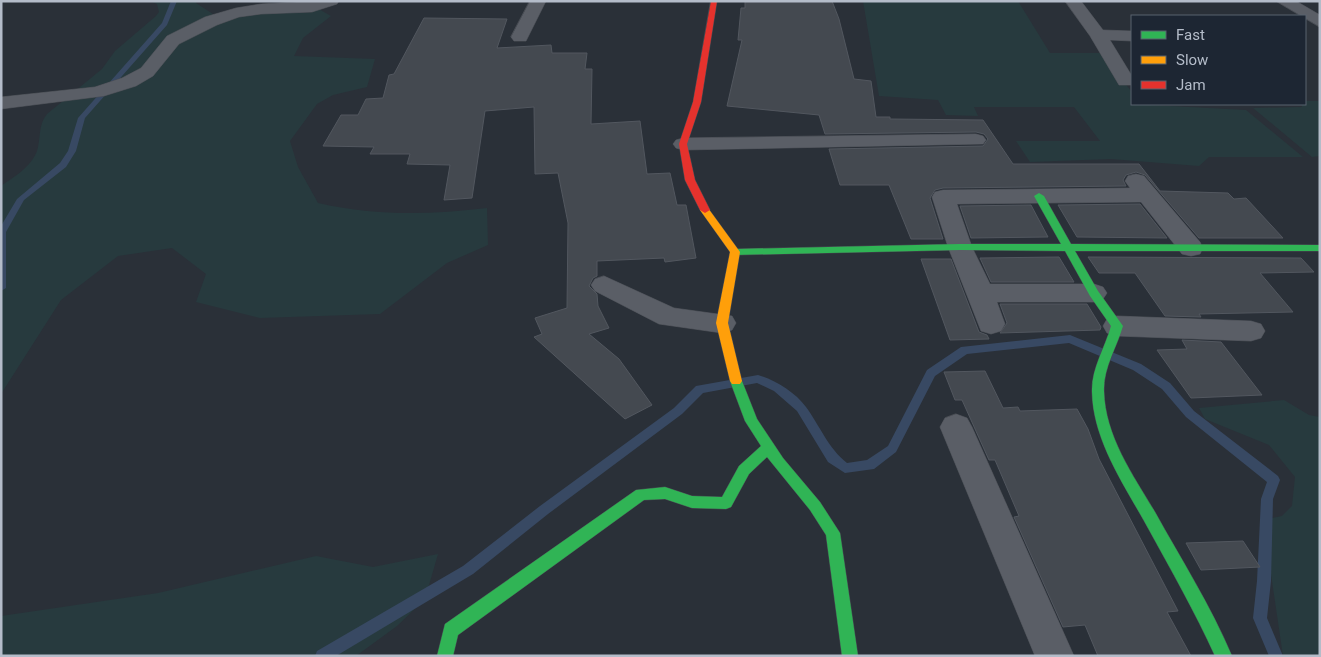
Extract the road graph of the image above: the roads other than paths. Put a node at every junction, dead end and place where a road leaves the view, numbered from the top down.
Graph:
1 (331, 1) edge
2 (538, 1) edge
3 (714, 1) edge
4 (1073, 1) edge
5 (1284, 1) edge
6 (1320, 22) edge
7 (1098, 35) junction
8 (1131, 36) edge
9 (520, 37) dead end
10 (1126, 81) dead end
11 (1, 103) edge
12 (976, 140) dead end
13 (683, 144) junction
14 (1039, 196) junction
15 (960, 247) junction
16 (1070, 248) junction
17 (1191, 248) junction
18 (1320, 248) edge
19 (735, 252) junction
20 (604, 285) dead end
21 (981, 293) junction
22 (1094, 293) junction
23 (722, 323) junction
24 (991, 324) dead end
25 (1251, 331) dead end
26 (1115, 334) junction
27 (956, 427) dead end
28 (769, 448) junction
29 (445, 656) edge
30 (850, 656) edge
31 (1054, 656) edge
32 (1224, 656) edge

1 - 11 street
2 - 9 street
3 - 13 street
4 - 7 street
5 - 6 street
7 - 8 street
7 - 10 street
12 - 13 street
13 - 19 street
14 - 15 street
14 - 16 street
14 - 17 street
15 - 16 street
15 - 19 street
15 - 21 street
16 - 17 street
16 - 22 street
17 - 18 street
19 - 23 street
20 - 23 street
21 - 22 street
21 - 24 street
22 - 26 street
23 - 28 street
25 - 26 street
26 - 32 street
27 - 31 street
28 - 29 street
28 - 30 street

